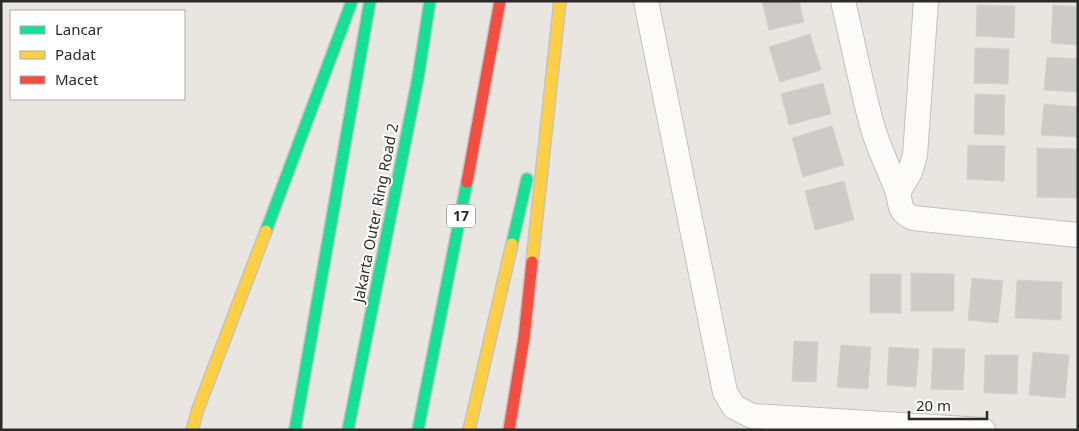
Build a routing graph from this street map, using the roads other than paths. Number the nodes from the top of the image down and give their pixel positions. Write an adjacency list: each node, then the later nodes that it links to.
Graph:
1 (352, 1): 12 (highway)
2 (370, 1): 13 (highway)
3 (430, 1): 14 (highway, Jakarta Outer Ring Road 2)
4 (500, 1): 15 (highway, 17)
5 (560, 1): 9 (highway)
6 (646, 1): 18 (street)
7 (843, 1): 10 (street)
8 (926, 1): 10 (street)
9 (555, 59): 16 (highway); 17 (highway)
10 (898, 192): 11 (street)
11 (1078, 235)
12 (192, 430)
13 (295, 430)
14 (348, 430)
15 (418, 430)
16 (469, 430)
17 (509, 430)
18 (983, 430)

